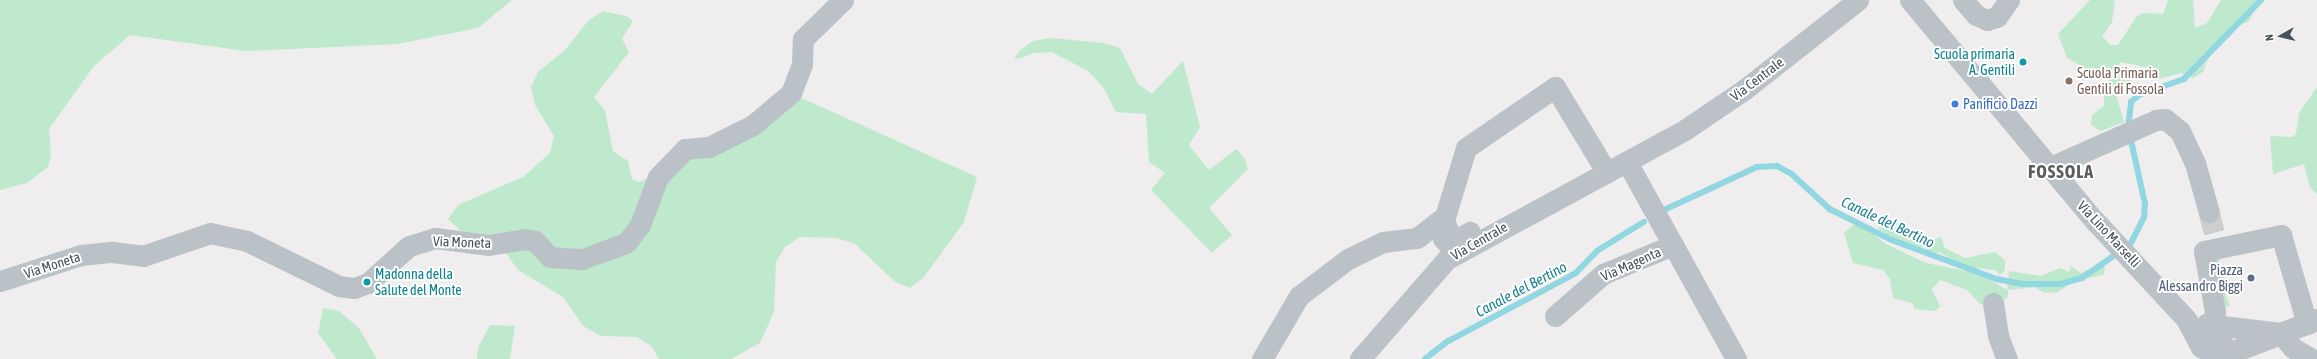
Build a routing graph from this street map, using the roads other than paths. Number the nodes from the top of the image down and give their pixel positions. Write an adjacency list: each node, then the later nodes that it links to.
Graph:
1 (843, 0): 13 (street, Via Moneta)
2 (1858, 0): 6 (street, Via Centrale)
3 (1963, 0): 4 (street)
4 (2009, 0)
5 (1919, 4): 7 (street, Via Lino Marselli)
6 (1628, 162): 8 (street, Via Centrale); 12 (street, Via Magenta)
7 (2050, 167): 10 (street); 16 (street, Via Lino Marselli)
8 (1607, 173): 9 (street, Via Centrale); 11 (street)
9 (1530, 212): 11 (street); 22 (street, Via Centrale)
10 (2209, 212)
11 (1444, 220): 21 (street)
12 (1670, 240): 15 (street, Via Magenta); 23 (street, Via Magenta)
13 (0, 281)
14 (1993, 303): 24 (street)
15 (1555, 316)
16 (2186, 318): 18 (street); 20 (street, Via Lino Marselli)
17 (2312, 322): 18 (street); 19 (street)
18 (2212, 326): 19 (street); 20 (street)
19 (2280, 333): 20 (street); 25 (street)
20 (2218, 358)
21 (1262, 359)
22 (1360, 359)
23 (1736, 359)
24 (2007, 359)
25 (2312, 359)

